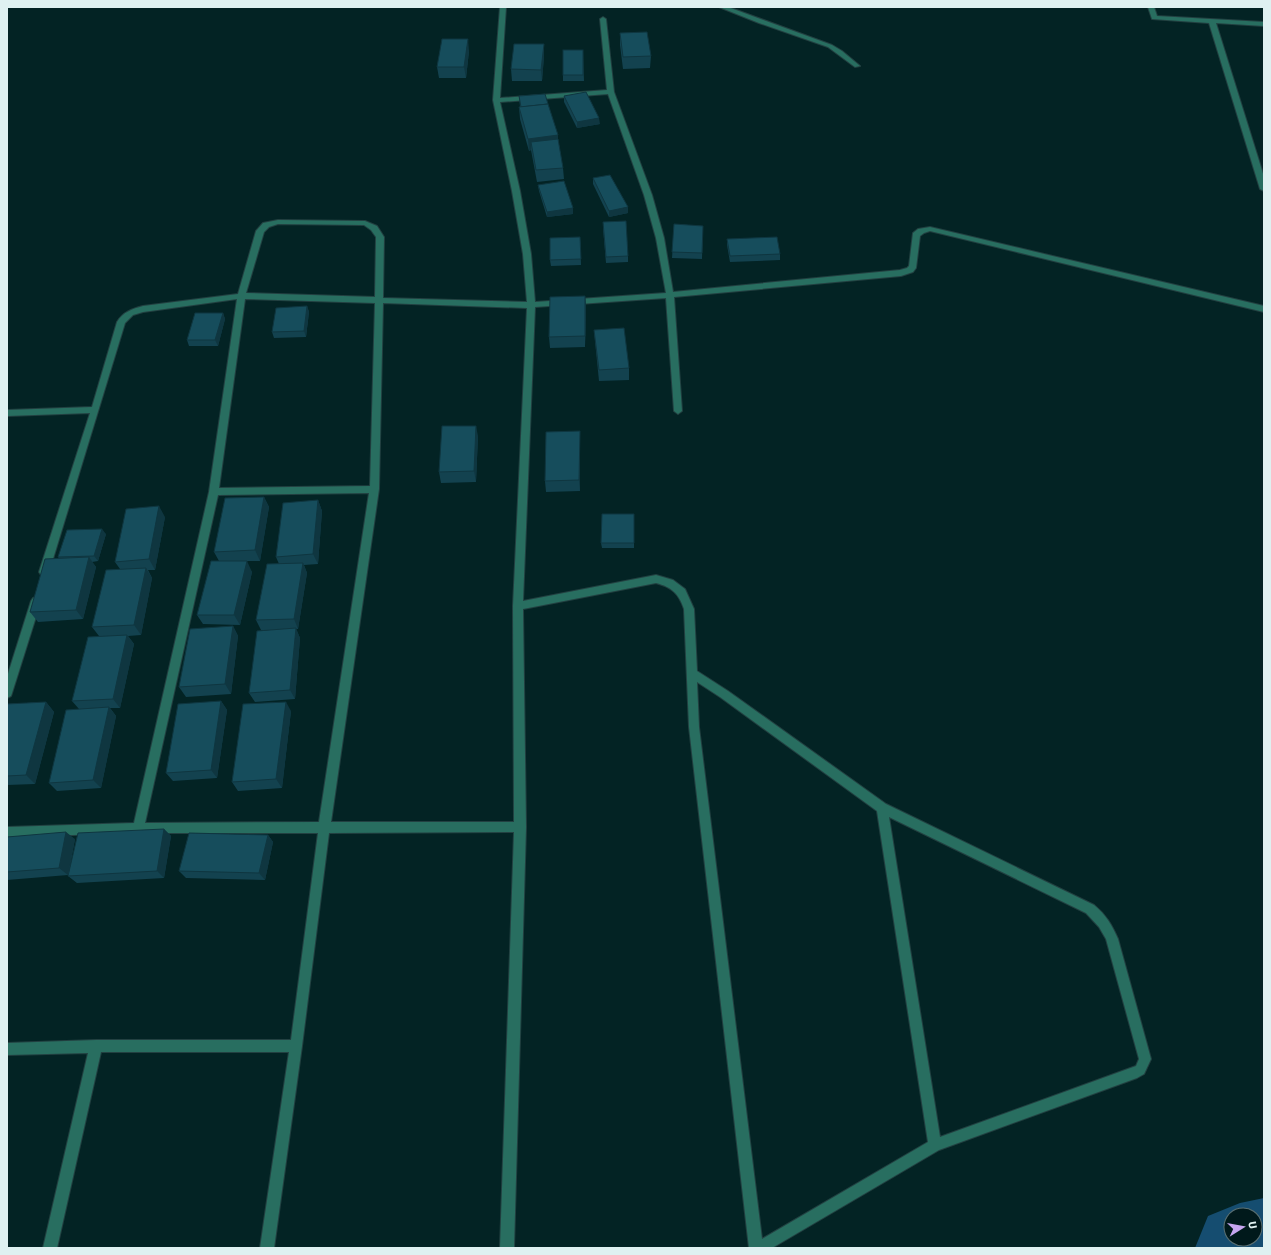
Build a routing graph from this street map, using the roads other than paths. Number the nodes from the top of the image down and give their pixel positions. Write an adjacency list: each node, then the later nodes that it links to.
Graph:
1 (503, 7): 9 (street)
2 (722, 7): 7 (street)
3 (1151, 7): 5 (street)
4 (603, 19): 8 (street)
5 (1212, 21): 6 (street); 10 (street)
6 (1264, 24)
7 (857, 66)
8 (610, 92): 9 (street); 11 (street)
9 (496, 100): 14 (street)
10 (1264, 189)
11 (670, 295): 14 (street); 15 (street); 17 (street)
12 (241, 296): 13 (street); 13 (street); 16 (street); 20 (street)
13 (379, 302): 14 (street); 19 (street)
14 (531, 305): 21 (street)
15 (1264, 309)
16 (95, 410): 18 (street); 23 (street)
17 (678, 411)
18 (7, 412)
19 (374, 489): 20 (street); 27 (street)
20 (214, 492): 25 (street)
21 (518, 606): 22 (street); 26 (street)
22 (691, 673): 24 (street); 36 (street)
23 (7, 693)
24 (882, 808): 32 (street); 32 (street)
25 (138, 828): 27 (street); 28 (street)
26 (520, 828): 27 (street); 35 (street)
27 (324, 829): 30 (street)
28 (7, 832)
29 (96, 1046): 30 (street); 31 (street); 33 (street)
30 (296, 1046): 34 (street)
31 (7, 1049)
32 (935, 1145): 37 (street)
33 (50, 1248)
34 (267, 1248)
35 (507, 1248)
36 (756, 1248)
37 (759, 1248)

